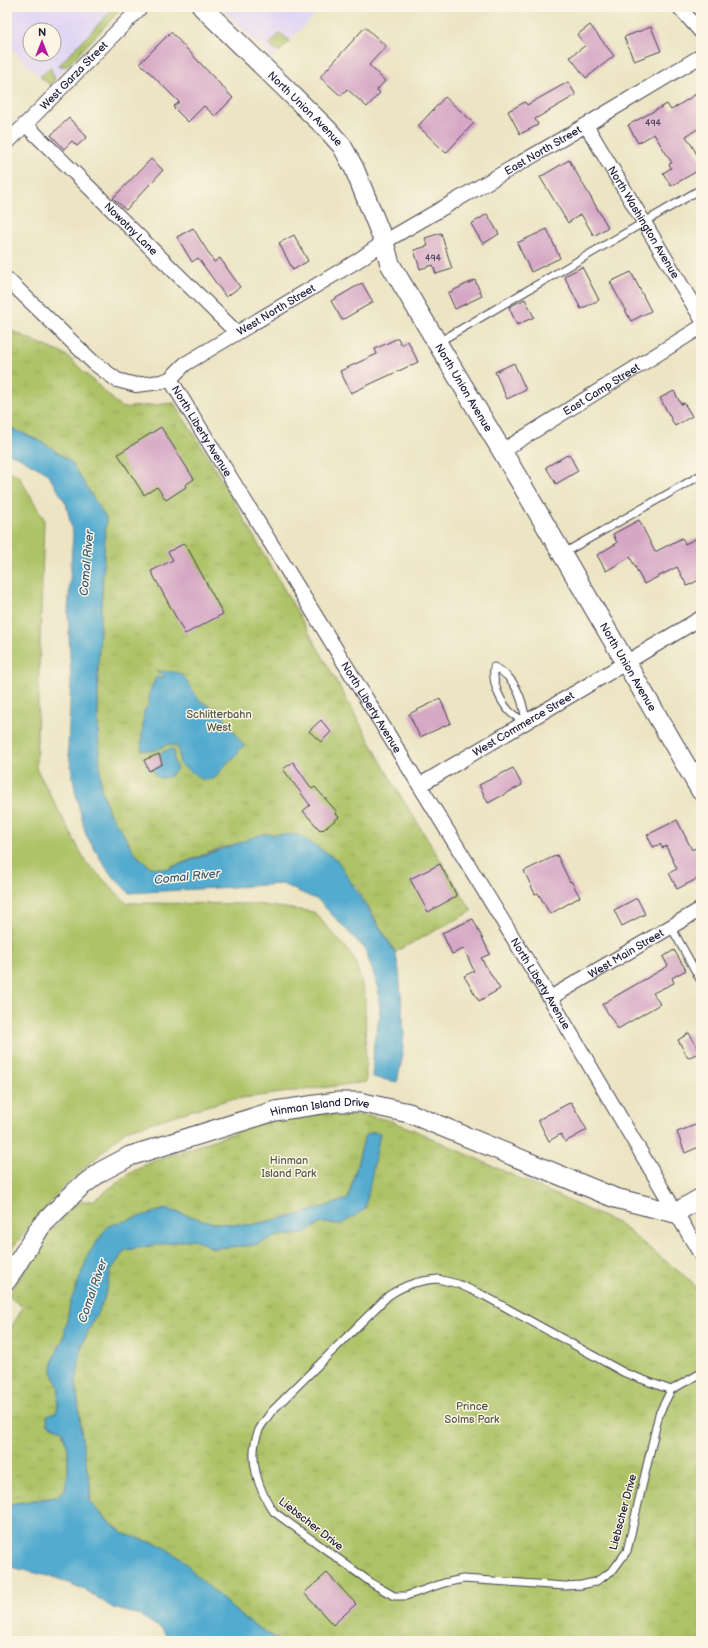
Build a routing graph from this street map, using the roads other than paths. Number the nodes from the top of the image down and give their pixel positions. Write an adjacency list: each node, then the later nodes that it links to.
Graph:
1 (141, 7): 6 (street, West Garza Street)
2 (202, 7): 11 (street, North Union Avenue)
3 (679, 7): 4 (street)
4 (701, 32)
5 (701, 56): 7 (street, East North Street)
6 (25, 124): 8 (street, West Garza Street); 15 (street, Nowotny Lane)
7 (586, 126): 10 (street, North Washington Avenue); 11 (street, East North Street)
8 (7, 143)
9 (701, 188): 10 (lane)
10 (644, 222): 13 (street, North Washington Avenue); 16 (lane)
11 (384, 242): 15 (street, West North Street); 16 (street, North Union Avenue)
12 (7, 279): 17 (street, North Liberty Avenue)
13 (701, 318)
14 (701, 327): 18 (street, East Camp Street)
15 (237, 333): 17 (street, West North Street)
16 (437, 343): 18 (street, North Union Avenue)
17 (170, 378): 25 (street, North Liberty Avenue)
18 (502, 451): 20 (street, North Union Avenue)
19 (701, 475): 20 (lane)
20 (562, 554): 22 (street, North Union Avenue)
21 (701, 618): 22 (street, West Commerce Street)
22 (626, 663): 23 (street, West Commerce Street); 24 (street, North Union Avenue)
23 (526, 722): 23 (lane); 25 (street, West Commerce Street)
24 (695, 767): 26 (street, North Union Avenue)
25 (420, 785): 30 (street, North Liberty Avenue)
26 (701, 791)
27 (701, 909): 28 (street, West Main Street)
28 (670, 927): 29 (lane); 30 (street, West Main Street)
29 (701, 981)
30 (550, 998): 32 (street, North Liberty Avenue)
31 (701, 1198): 32 (street)
32 (676, 1213): 33 (street, North Liberty Avenue); 34 (street, Hinman Island Drive)
33 (701, 1255)
34 (7, 1280)
35 (701, 1374): 36 (lane)
36 (671, 1390): 36 (lane, Liebscher Drive)

